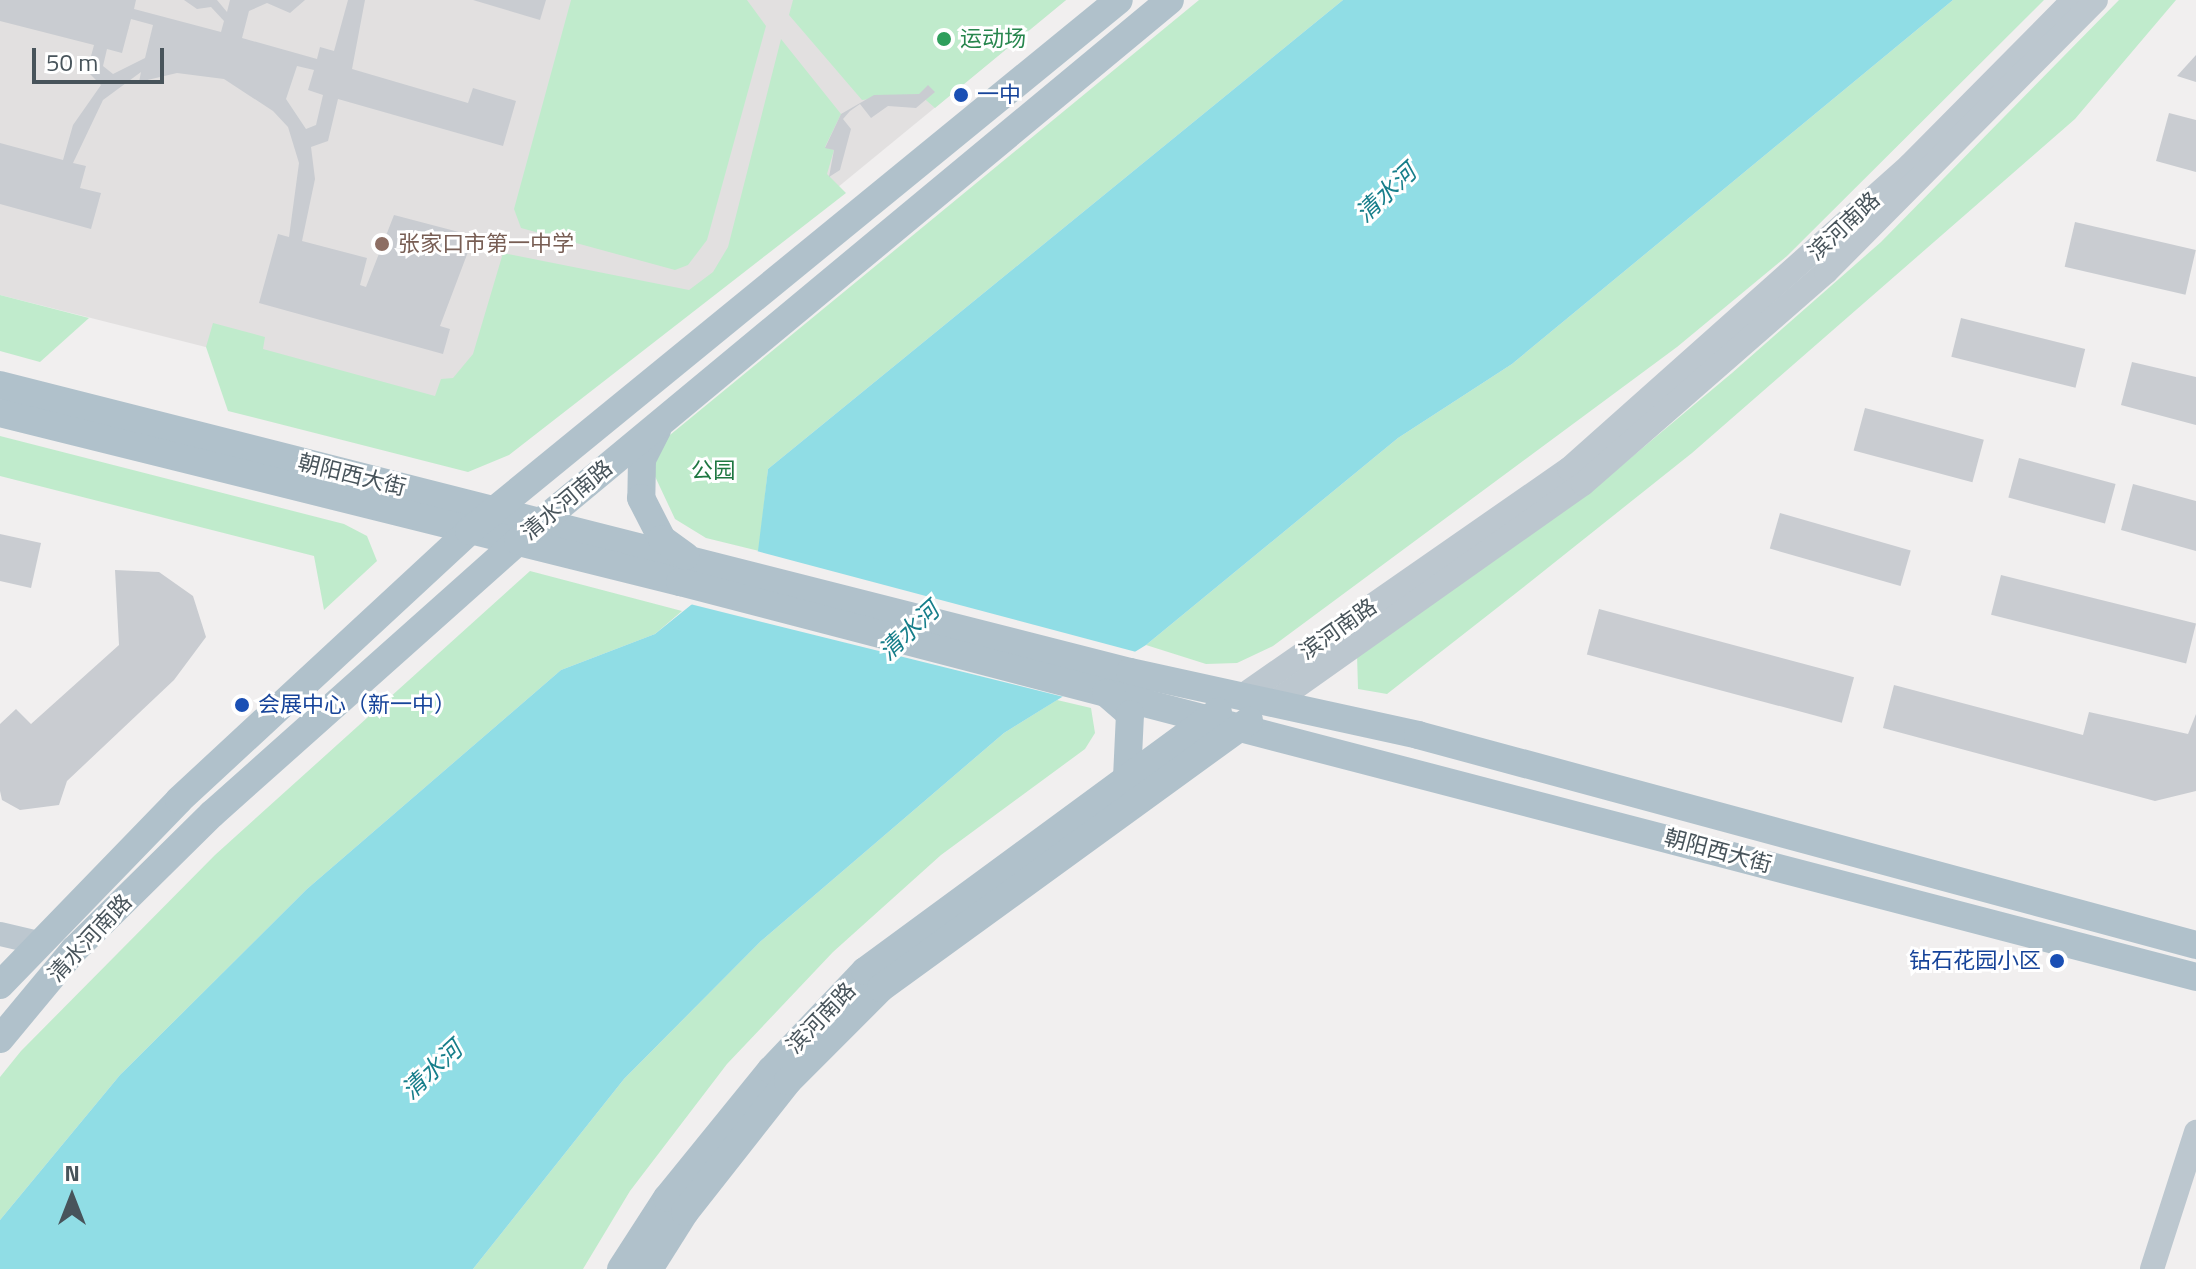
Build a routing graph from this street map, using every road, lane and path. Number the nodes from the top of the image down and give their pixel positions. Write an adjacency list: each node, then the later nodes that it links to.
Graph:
1 (1119, 0): 8 (main road, 清水河南路)
2 (1170, 0): 7 (main road, 清水河南路)
3 (2073, 0): 14 (main road, 滨河南路)
4 (2096, 0): 15 (main road, 滨河南路)
5 (0, 385): 8 (main road, 朝阳西大街)
6 (0, 413): 10 (main road, 朝阳西大街)
7 (662, 422): 9 (main road, 清水河南路); 12 (main road)
8 (493, 511): 9 (main road, 朝阳西大街); 10 (main road, 清水河南路)
9 (541, 522): 11 (main road, 清水河南路); 12 (main road, 朝阳西大街)
10 (469, 531): 11 (main road, 朝阳西大街); 20 (main road, 清水河南路)
11 (518, 541): 12 (main road, 朝阳西大街); 24 (main road, 清水河南路)
12 (691, 568): 13 (main road, 朝阳西大街); 14 (main road, 朝阳西大街)
13 (1105, 693): 16 (main road, 朝阳西大街); 18 (main road)
14 (1242, 696): 15 (main road, 朝阳西大街); 16 (main road, 滨河南路)
15 (1272, 704): 17 (main road, 滨河南路); 21 (main road, 朝阳西大街)
16 (1207, 720): 17 (main road, 朝阳西大街); 18 (main road, 滨河南路)
17 (1239, 728): 22 (main road, 朝阳西大街); 27 (main road, 滨河南路)
18 (1127, 778): 26 (main road, 滨河南路)
19 (0, 934): 20 (main road)
20 (35, 942): 23 (main road, 清水河南路)
21 (2196, 945)
22 (2196, 977)
23 (0, 985)
24 (0, 1039)
25 (2196, 1132): 28 (main road)
26 (621, 1269)
27 (649, 1269)
28 (2152, 1269)

